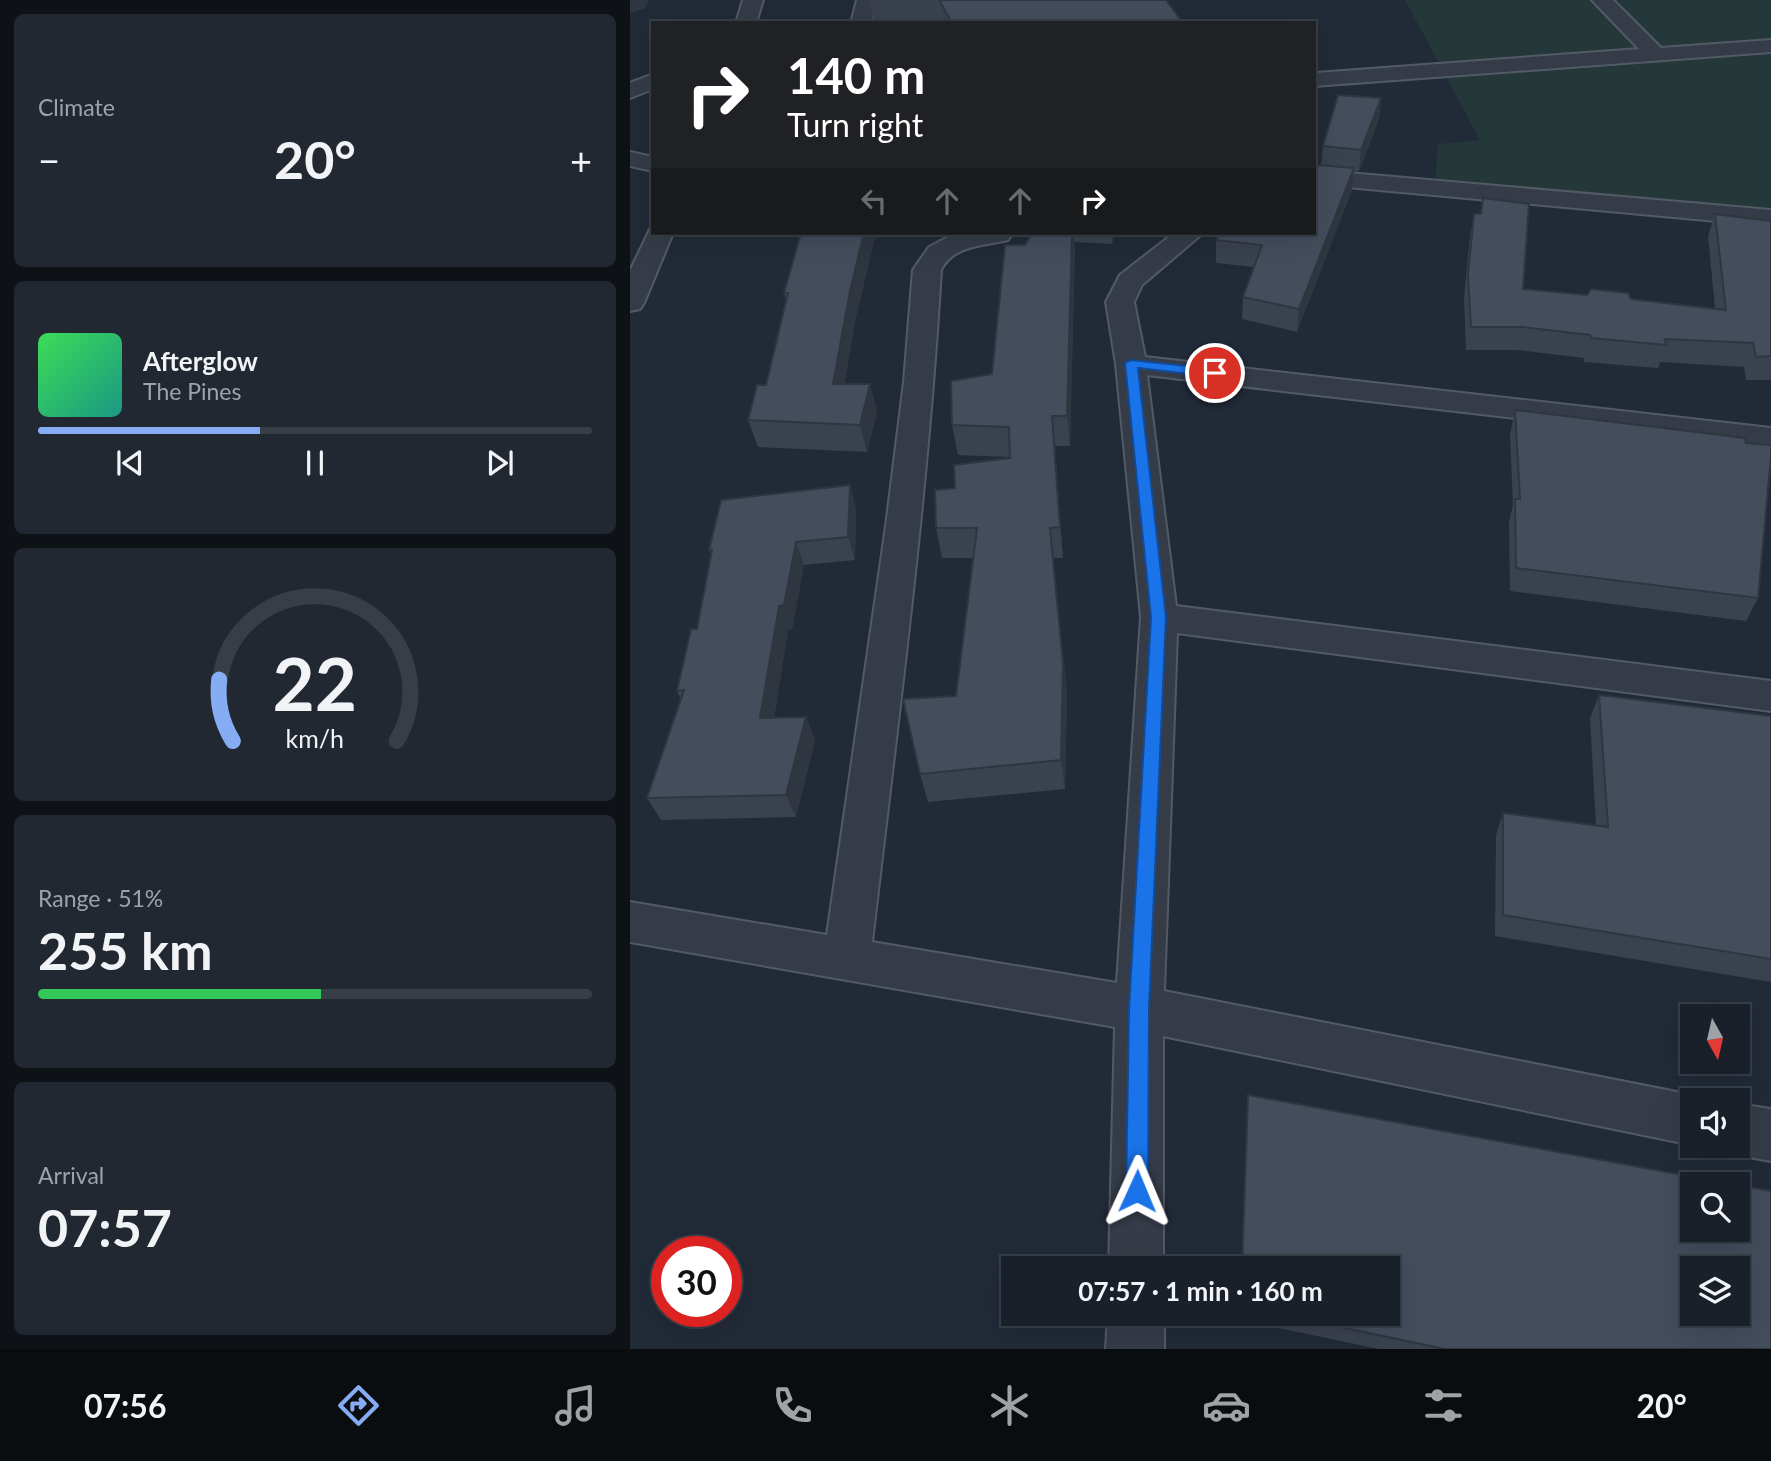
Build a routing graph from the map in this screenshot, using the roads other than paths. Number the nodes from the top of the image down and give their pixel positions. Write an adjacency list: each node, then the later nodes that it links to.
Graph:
1 (753, 0): 4 (street)
2 (867, 0): 5 (street)
3 (1602, 0): 7 (street)
4 (747, 21)
5 (862, 21)
6 (1771, 46): 7 (street)
7 (1656, 55): 8 (street)
8 (1316, 80)
9 (651, 83): 10 (street)
10 (630, 91)
11 (630, 159): 12 (street)
12 (651, 164)
13 (1316, 177): 14 (street)
14 (1771, 218)
15 (659, 235): 18 (street)
16 (994, 235): 24 (street)
17 (1188, 235): 19 (street)
18 (630, 303)
19 (1131, 363): 20 (street); 21 (street)
20 (1771, 438)
21 (1158, 617): 22 (street); 25 (street)
22 (1771, 695)
23 (630, 922): 24 (street)
24 (847, 960): 25 (street)
25 (1139, 1009): 26 (street); 29 (street)
26 (1680, 1118)
27 (1750, 1131): 28 (street)
28 (1771, 1135)
29 (1136, 1256)
30 (1136, 1326): 31 (street)
31 (1135, 1349)

